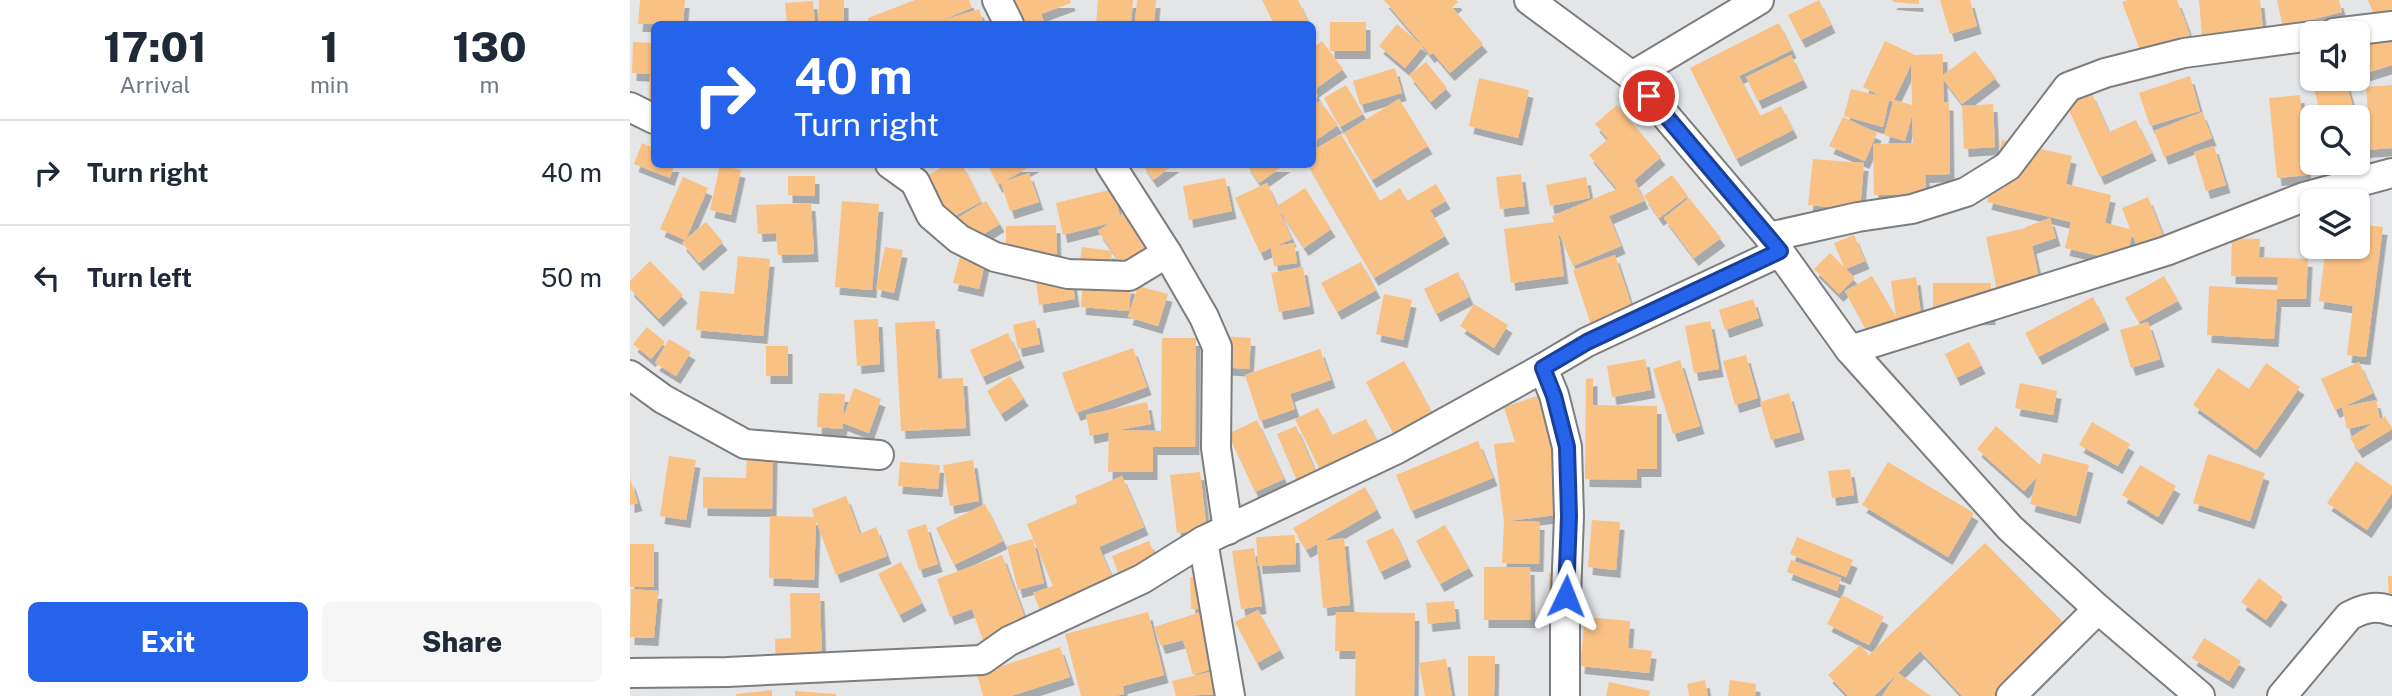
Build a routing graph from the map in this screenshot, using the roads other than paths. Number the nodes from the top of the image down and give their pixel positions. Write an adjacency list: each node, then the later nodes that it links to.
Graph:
1 (997, 0): 4 (street)
2 (1529, 0): 8 (street)
3 (1759, 0): 8 (street)
4 (1008, 21)
5 (2392, 26): 6 (street)
6 (2370, 29)
7 (2300, 38): 14 (street)
8 (1632, 76): 14 (street)
9 (630, 107): 10 (street)
10 (651, 118)
11 (896, 168): 15 (street)
12 (1113, 168): 15 (street)
13 (2392, 173): 16 (street)
14 (1774, 244): 16 (street); 17 (street)
15 (1167, 253): 20 (street)
16 (1850, 351): 21 (street)
17 (1543, 368): 20 (street); 25 (street)
18 (630, 375): 19 (street)
19 (879, 455)
20 (1215, 535): 23 (street); 24 (street)
21 (2098, 609): 26 (street); 27 (street)
22 (2392, 611): 28 (street)
23 (630, 673)
24 (1230, 696)
25 (1565, 696)
26 (2011, 696)
27 (2200, 696)
28 (2282, 696)

